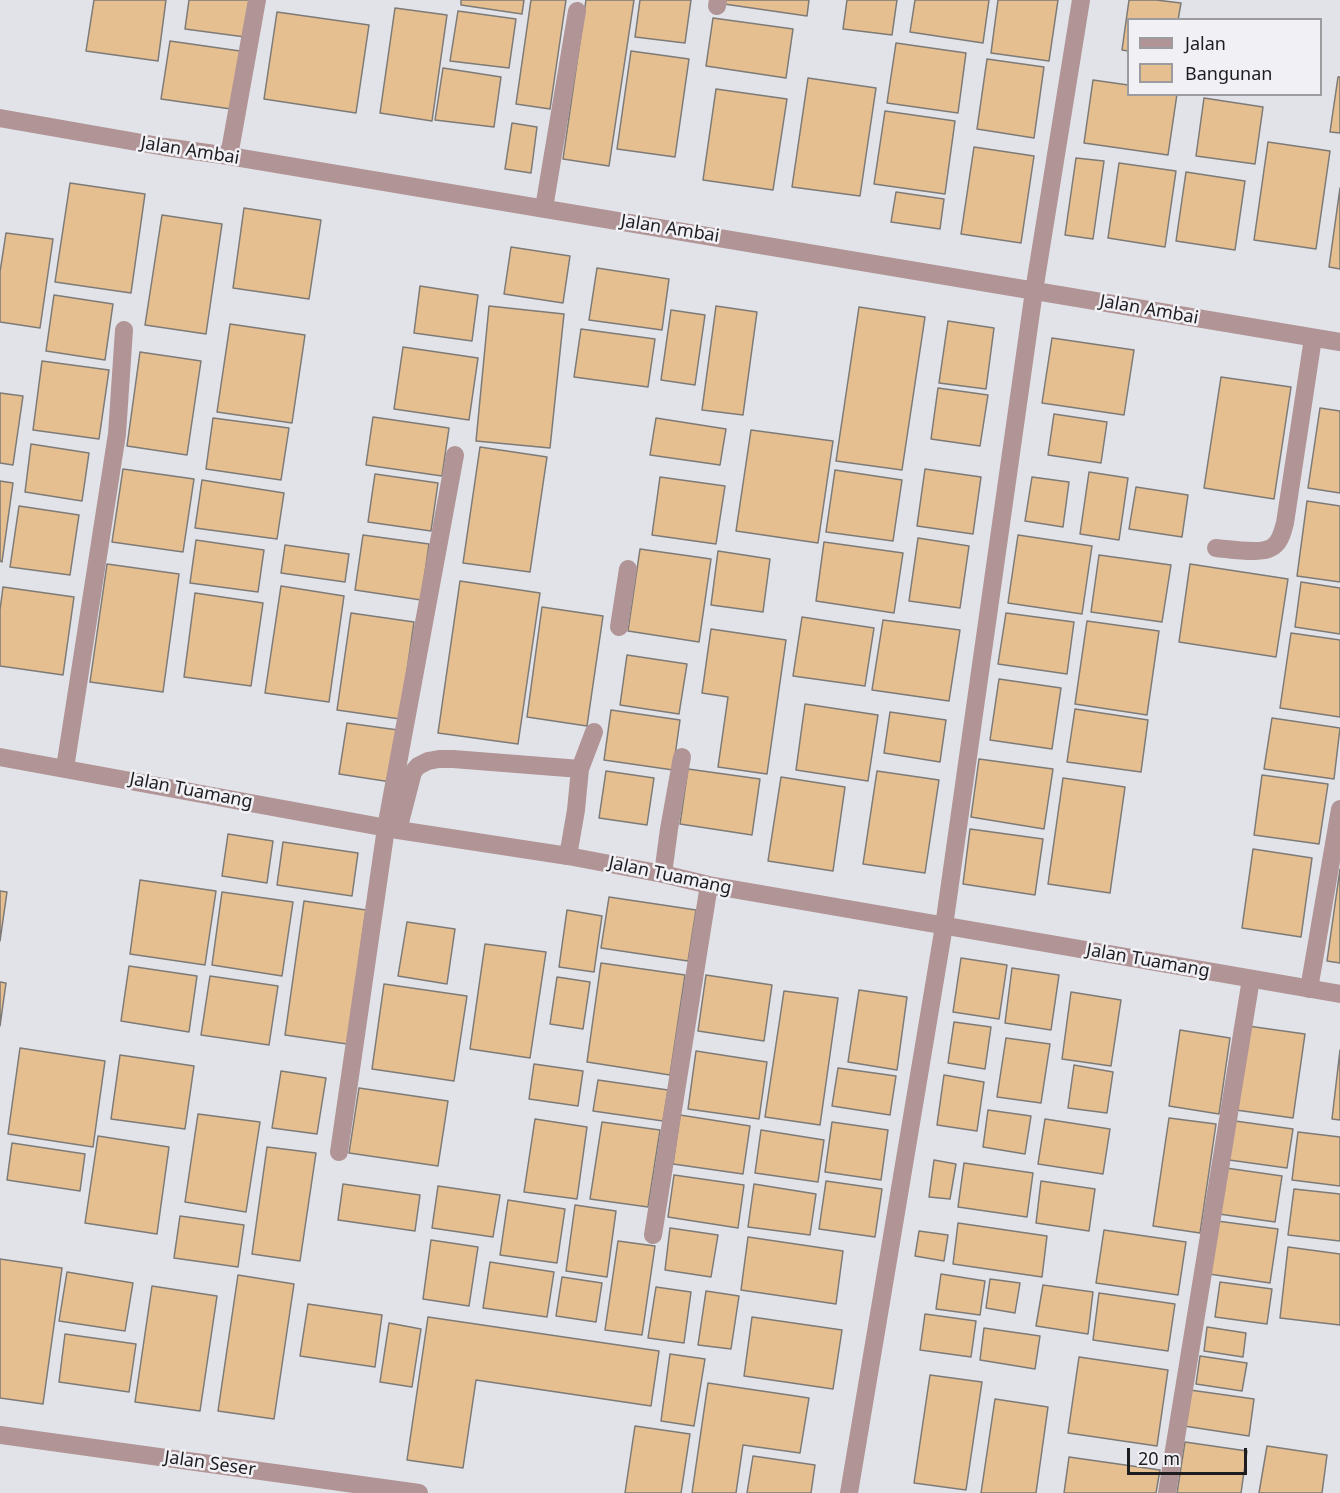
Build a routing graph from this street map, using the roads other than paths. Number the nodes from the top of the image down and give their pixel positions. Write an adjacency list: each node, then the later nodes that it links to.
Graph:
1 (258, 0): 5 (street)
2 (1081, 0): 7 (street)
3 (577, 11): 6 (street)
4 (0, 118): 5 (street, Jalan Ambai)
5 (229, 156): 6 (street, Jalan Ambai)
6 (544, 208): 7 (street, Jalan Ambai)
7 (1034, 291): 9 (street, Jalan Ambai); 25 (street)
8 (124, 330): 18 (street)
9 (1313, 338): 10 (street, Jalan Ambai); 12 (street)
10 (1340, 342)
11 (455, 455): 21 (street)
12 (1216, 548)
13 (628, 569): 14 (street)
14 (619, 627)
15 (594, 732): 19 (street)
16 (0, 757): 18 (street, Jalan Tuamang)
17 (682, 757): 23 (street)
18 (65, 768): 21 (street, Jalan Tuamang)
19 (580, 769): 21 (street); 22 (street)
20 (1340, 809): 27 (street)
21 (392, 829): 22 (street, Jalan Tuamang); 29 (street)
22 (568, 856): 23 (street, Jalan Tuamang)
23 (663, 874): 24 (street, Jalan Tuamang)
24 (709, 885): 25 (street, Jalan Tuamang); 30 (street)
25 (944, 926): 26 (street, Jalan Tuamang); 33 (street)
26 (1251, 979): 27 (street, Jalan Tuamang); 34 (street)
27 (1309, 989): 28 (street, Jalan Tuamang)
28 (1340, 994)
29 (339, 1152)
30 (653, 1235)
31 (0, 1436): 32 (street, Jalan Seser)
32 (419, 1493)
33 (849, 1493)
34 (1167, 1493)

